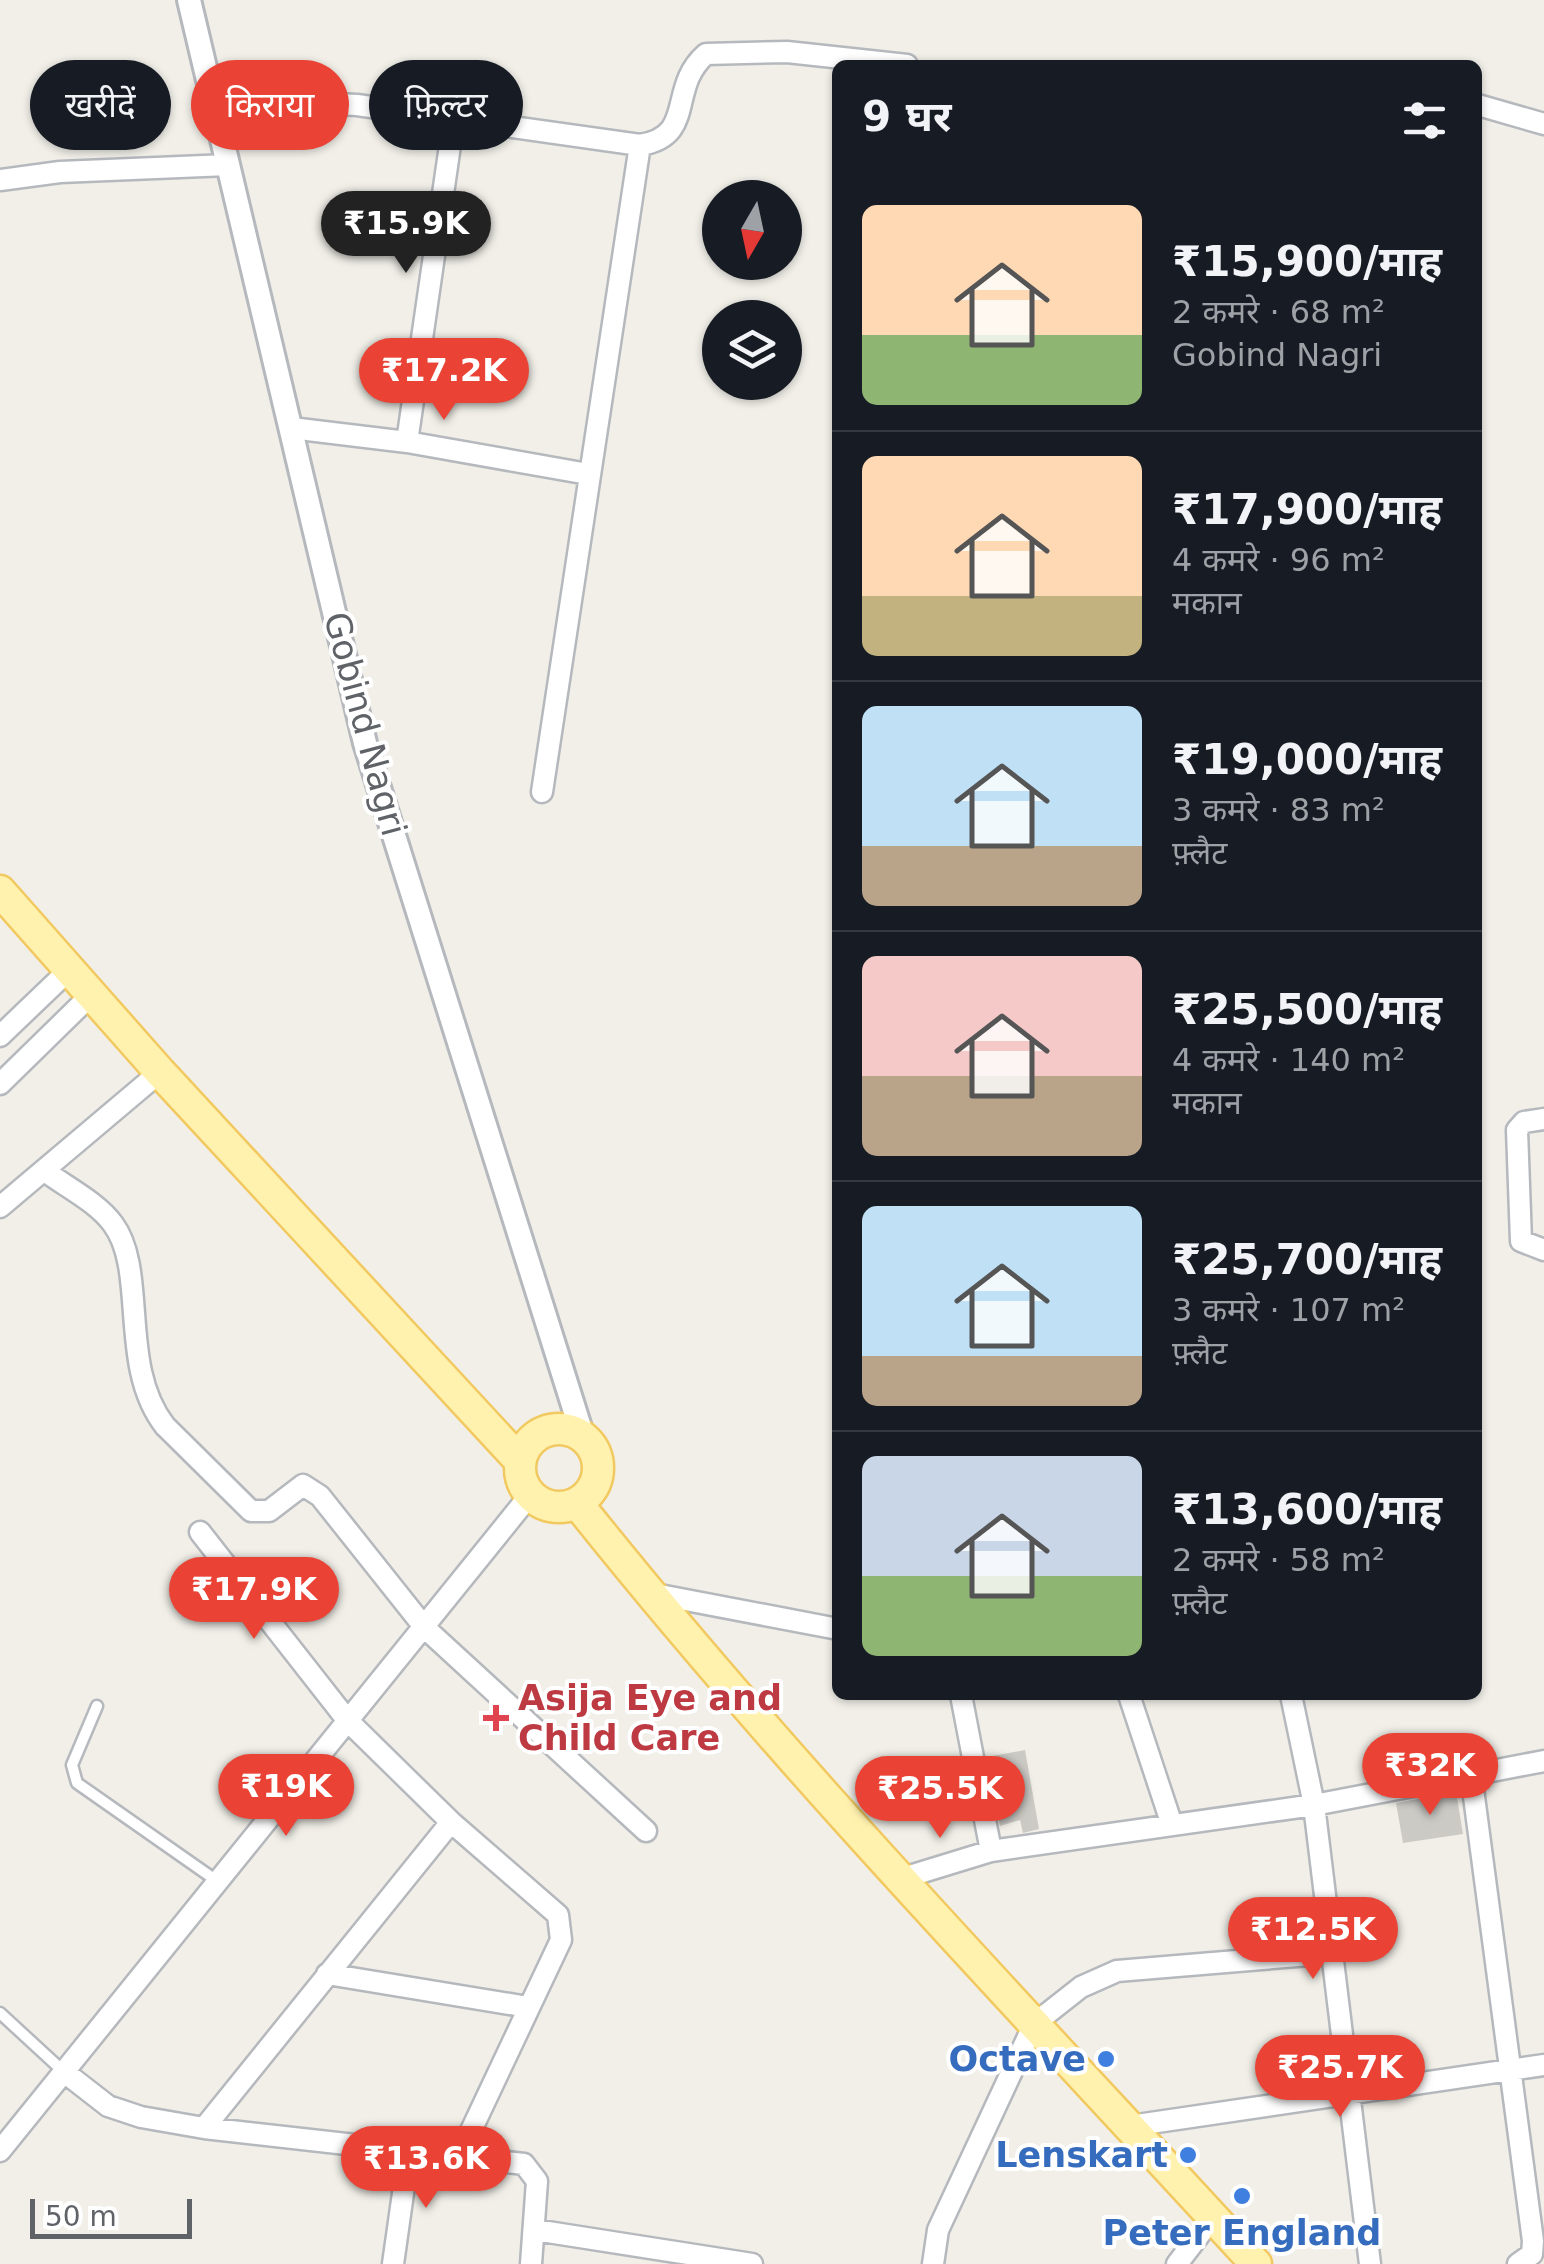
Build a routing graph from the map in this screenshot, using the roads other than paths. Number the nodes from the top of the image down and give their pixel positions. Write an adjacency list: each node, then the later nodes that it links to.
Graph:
1 (189, 0): 2 (street, Gobind Nagri)
2 (203, 60)
3 (861, 60): 7 (street)
4 (1482, 106): 5 (street)
5 (1544, 124)
6 (523, 128): 7 (street)
7 (640, 146): 14 (street)
8 (224, 150): 10 (street, Gobind Nagri)
9 (449, 150): 13 (street)
10 (228, 165): 11 (street); 12 (street, Gobind Nagri)
11 (0, 180)
12 (291, 428): 13 (street); 26 (street, Gobind Nagri)
13 (408, 442): 14 (street)
14 (588, 474): 15 (street)
15 (542, 792)
16 (0, 891): 17 (main road)
17 (70, 969): 18 (main road); 19 (street)
18 (92, 994): 20 (main road); 21 (street)
19 (0, 1036)
20 (160, 1072): 23 (street); 27 (main road)
21 (0, 1084)
22 (1544, 1119): 25 (street)
23 (45, 1171): 24 (street); 32 (street)
24 (0, 1207)
25 (1544, 1250)
26 (583, 1437): 27 (main road); 29 (main road)
27 (520, 1461): 28 (main road)
28 (530, 1495): 29 (main road); 32 (street)
29 (577, 1503): 31 (main road)
30 (200, 1532): 38 (street)
31 (649, 1593): 33 (street); 46 (main road)
32 (425, 1628): 38 (street); 44 (street)
33 (832, 1628)
34 (962, 1700): 45 (street)
35 (1132, 1700): 43 (street)
36 (1292, 1700): 41 (street)
37 (97, 1706): 47 (lane)
38 (348, 1721): 42 (street); 47 (street)
39 (1544, 1761): 40 (street)
40 (1471, 1774): 41 (street); 54 (street)
41 (1314, 1805): 43 (street); 48 (street)
42 (450, 1822): 49 (street); 50 (street)
43 (1172, 1825): 45 (street)
44 (646, 1831)
45 (991, 1851): 46 (street)
46 (903, 1878): 52 (main road)
47 (218, 1882): 55 (street)
48 (1334, 1953): 52 (street); 56 (street)
49 (327, 1974): 50 (street); 58 (street)
50 (528, 2006): 61 (street)
51 (0, 2013): 55 (lane)
52 (1034, 2024): 57 (main road); 67 (street)
53 (1544, 2064): 54 (street)
54 (1509, 2069): 56 (street); 71 (street)
55 (63, 2071): 58 (street); 60 (street)
56 (1350, 2093): 57 (street); 70 (street)
57 (1130, 2126): 62 (main road)
58 (204, 2128): 59 (street)
59 (409, 2150): 61 (street); 65 (street)
60 (0, 2151)
61 (460, 2154): 63 (street)
62 (1213, 2217): 68 (street); 69 (main road)
63 (535, 2230): 64 (street); 66 (street)
64 (738, 2263)
65 (393, 2264)
66 (531, 2264)
67 (933, 2264)
68 (1177, 2264)
69 (1256, 2264)
70 (1370, 2264)
71 (1518, 2264)

